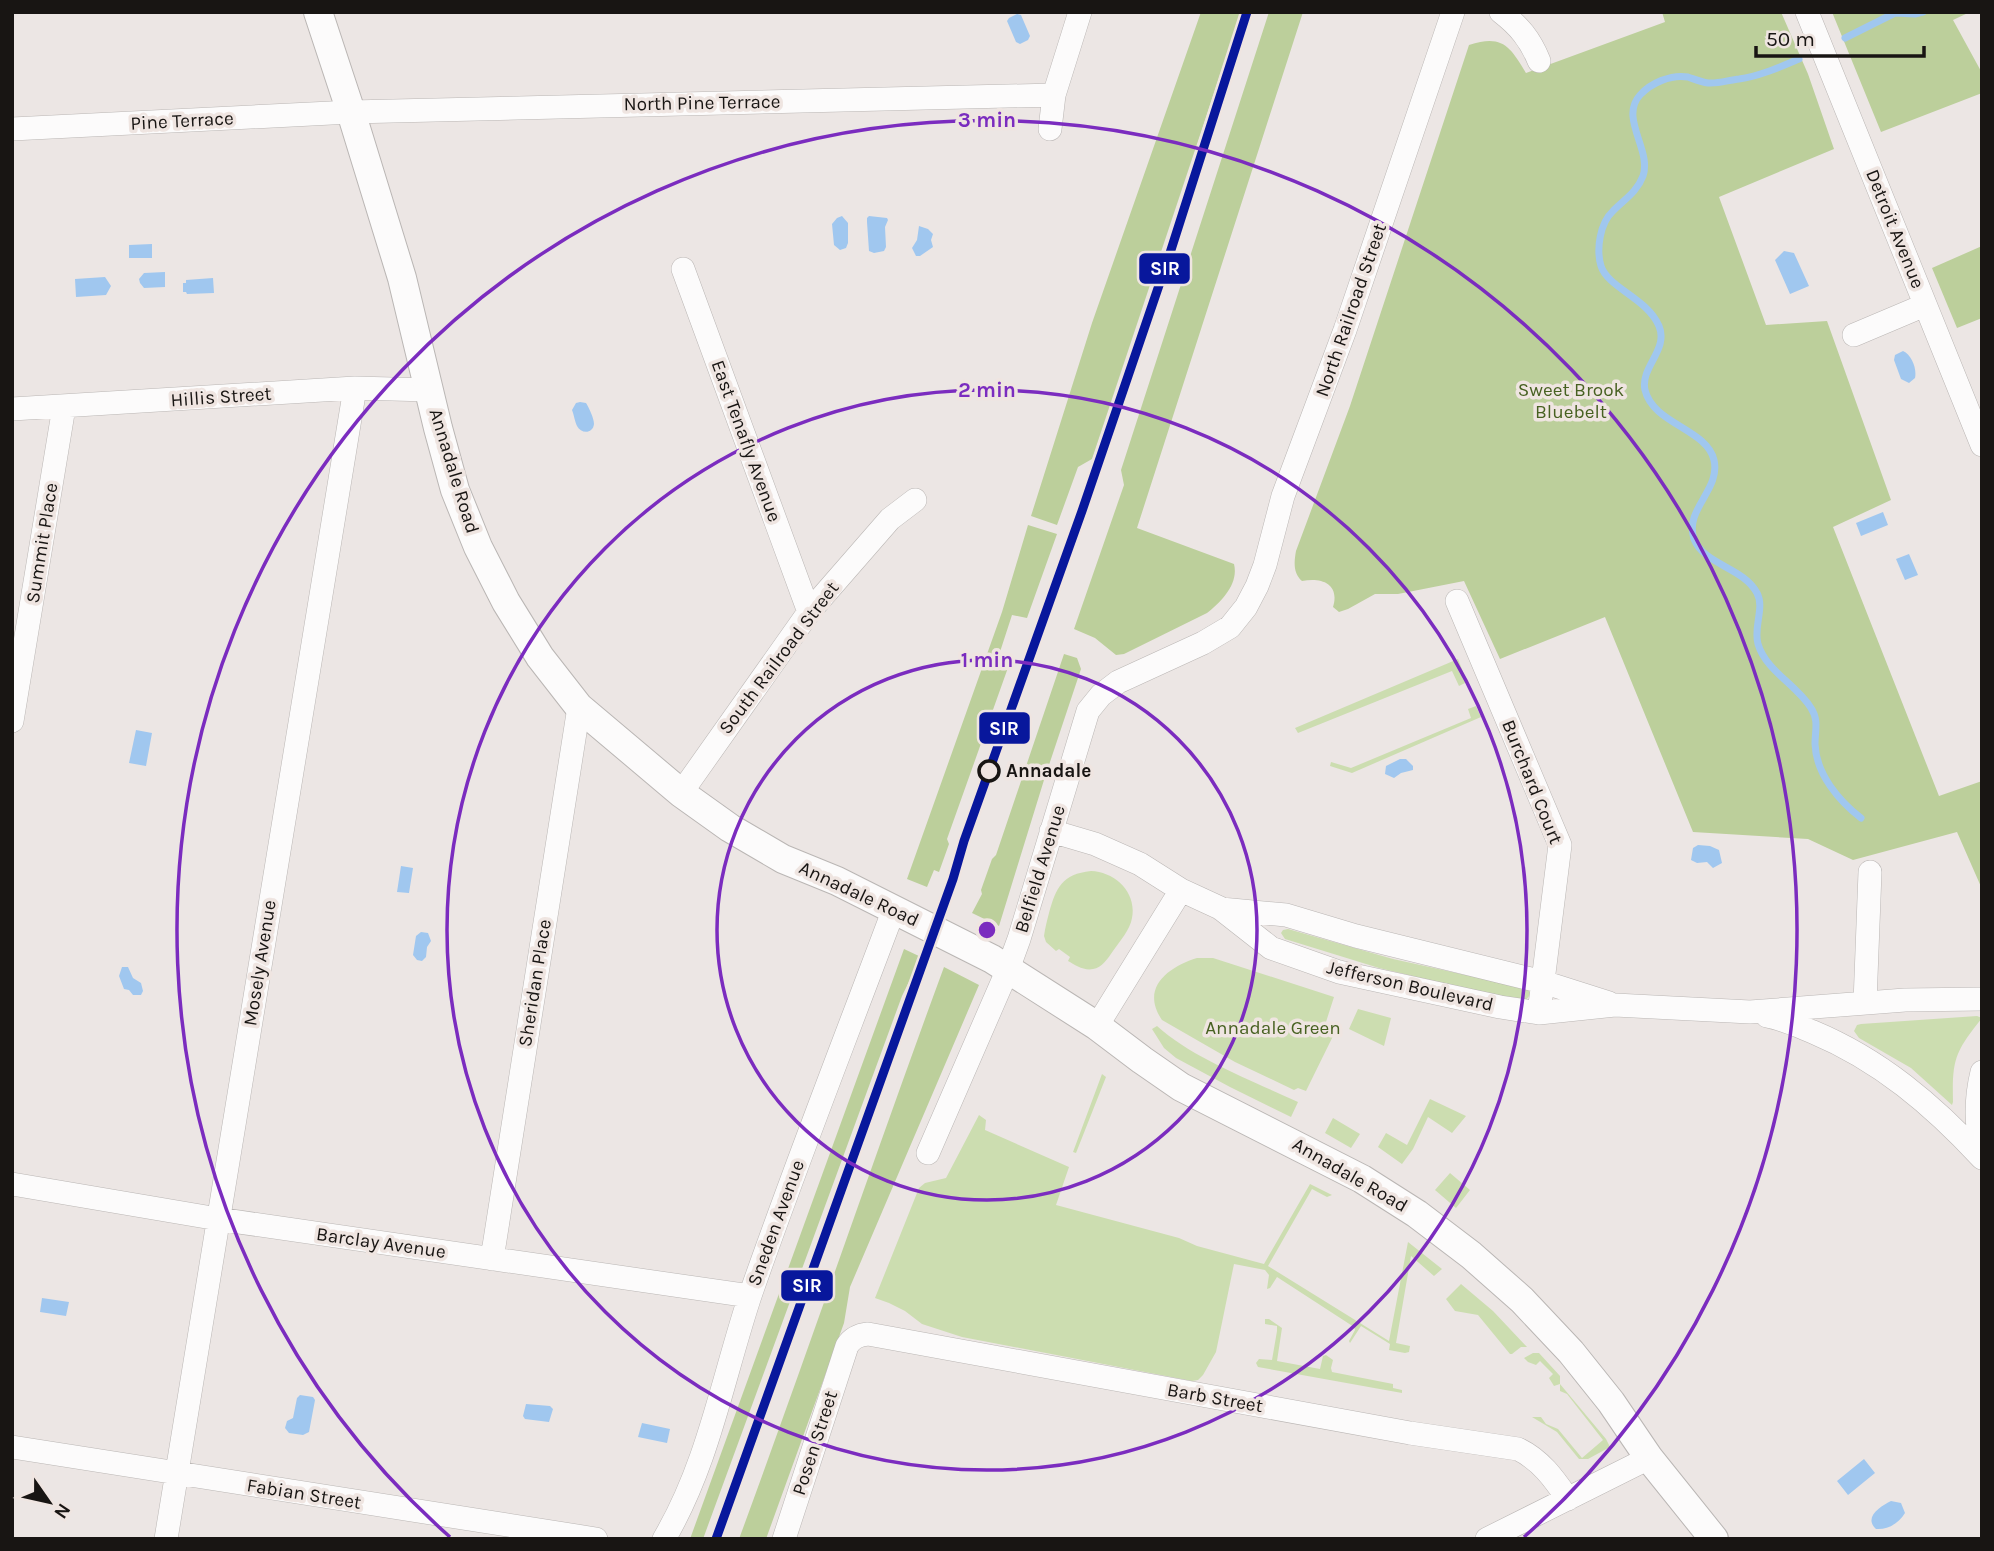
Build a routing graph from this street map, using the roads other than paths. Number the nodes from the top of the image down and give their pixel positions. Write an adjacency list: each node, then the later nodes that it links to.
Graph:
1 (317, 12): 8 (street, Annadale Road)
2 (1080, 12): 7 (street)
3 (1453, 12): 21 (street, North Railroad Street)
4 (1500, 12): 6 (street)
5 (1807, 12): 12 (street, Detroit Avenue)
6 (1539, 61)
7 (1054, 95): 8 (street, North Pine Terrace); 10 (street)
8 (351, 112): 9 (street, Pine Terrace); 15 (street, Annadale Road)
9 (12, 129)
10 (1050, 129)
11 (683, 269): 22 (street, East Tenafly Avenue)
12 (1926, 305): 13 (street); 18 (street, Detroit Avenue)
13 (1854, 335)
14 (355, 388): 15 (street, Hillis Street); 16 (street, Hillis Street); 43 (street, Mosely Avenue)
15 (429, 390): 23 (street, Annadale Road)
16 (64, 407): 17 (street, Hillis Street); 24 (street, Summit Place)
17 (12, 409)
18 (1982, 445)
19 (915, 500): 22 (street, South Railroad Street)
20 (1457, 601): 32 (street, Burchard Court)
21 (1246, 607): 26 (street, Belfield Avenue)
22 (809, 612): 25 (street, South Railroad Street)
23 (579, 707): 25 (street, Annadale Road); 44 (street, Sheridan Place)
24 (12, 721)
25 (681, 793): 30 (street, Annadale Road)
26 (1051, 831): 28 (street, Jefferson Boulevard); 31 (street, Belfield Avenue)
27 (1870, 872): 34 (street)
28 (1181, 890): 29 (street, Jefferson Boulevard); 38 (street)
29 (1220, 908): 32 (street, Jefferson Boulevard); 36 (street, Jefferson Boulevard)
30 (898, 910): 31 (street, Annadale Road); 45 (street, Sneden Avenue)
31 (1000, 964): 38 (street, Annadale Road); 40 (street)
32 (1544, 982): 35 (street, Jefferson Boulevard); 36 (street, Burchard Court)
33 (1982, 999): 34 (street, Jefferson Boulevard)
34 (1865, 1003): 37 (street, Jefferson Boulevard)
35 (1615, 1005): 36 (street, Jefferson Boulevard); 37 (street, Jefferson Boulevard)
36 (1539, 1013)
37 (1750, 1013): 41 (street)
38 (1097, 1026): 48 (street, Annadale Road)
39 (1982, 1072): 41 (street)
40 (928, 1153)
41 (1982, 1156)
42 (12, 1184): 43 (street, Barclay Avenue)
43 (218, 1219): 44 (street, Barclay Avenue); 49 (street, Mosely Avenue)
44 (492, 1259): 45 (street, Barclay Avenue)
45 (750, 1296): 53 (street, Sneden Avenue)
46 (847, 1346): 50 (street, Barb Street); 54 (street, Posen Street)
47 (12, 1447): 49 (street, Fabian Street)
48 (1649, 1458): 50 (street); 56 (street, Annadale Road)
49 (176, 1474): 51 (street, Mosely Avenue); 52 (street, Fabian Street)
50 (1568, 1499): 55 (street)
51 (166, 1539)
52 (596, 1539)
53 (664, 1539)
54 (783, 1539)
55 (1487, 1539)
56 (1714, 1539)

